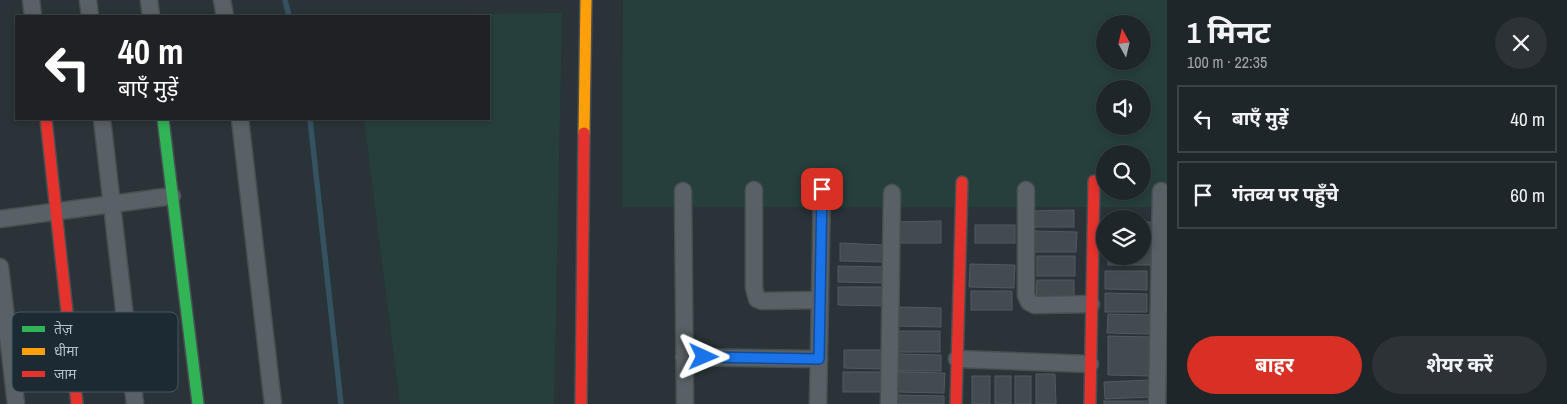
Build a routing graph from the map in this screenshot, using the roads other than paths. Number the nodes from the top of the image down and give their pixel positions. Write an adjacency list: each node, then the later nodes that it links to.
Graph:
1 (31, 0): 6 (street)
2 (88, 0): 7 (street)
3 (149, 0): 8 (street)
4 (222, 0): 9 (street)
5 (586, 0): 38 (street)
6 (33, 15)
7 (90, 15)
8 (151, 15)
9 (224, 15)
10 (46, 120): 24 (street)
11 (102, 120): 23 (street)
12 (163, 120): 22 (street)
13 (240, 120): 37 (street)
14 (1094, 181): 28 (street)
15 (962, 182): 33 (street)
16 (822, 189): 27 (street)
17 (754, 190): 27 (street)
18 (1026, 190): 28 (street)
19 (683, 191): 31 (street)
20 (1161, 191): 44 (street)
21 (892, 193): 41 (street)
22 (172, 196): 23 (street); 36 (street)
23 (112, 204): 24 (street); 30 (street)
24 (56, 212): 25 (street); 29 (street)
25 (0, 218)
26 (0, 267): 35 (street)
27 (820, 300): 32 (street)
28 (1091, 304): 34 (street)
29 (67, 312)
30 (124, 312)
31 (684, 357): 32 (street); 39 (street)
32 (819, 359): 40 (street)
33 (957, 360): 34 (street); 42 (street)
34 (1090, 364): 43 (street)
35 (12, 370)
36 (198, 404)
37 (273, 404)
38 (581, 404)
39 (685, 404)
40 (818, 404)
41 (889, 404)
42 (956, 404)
43 (1090, 404)
44 (1157, 404)

